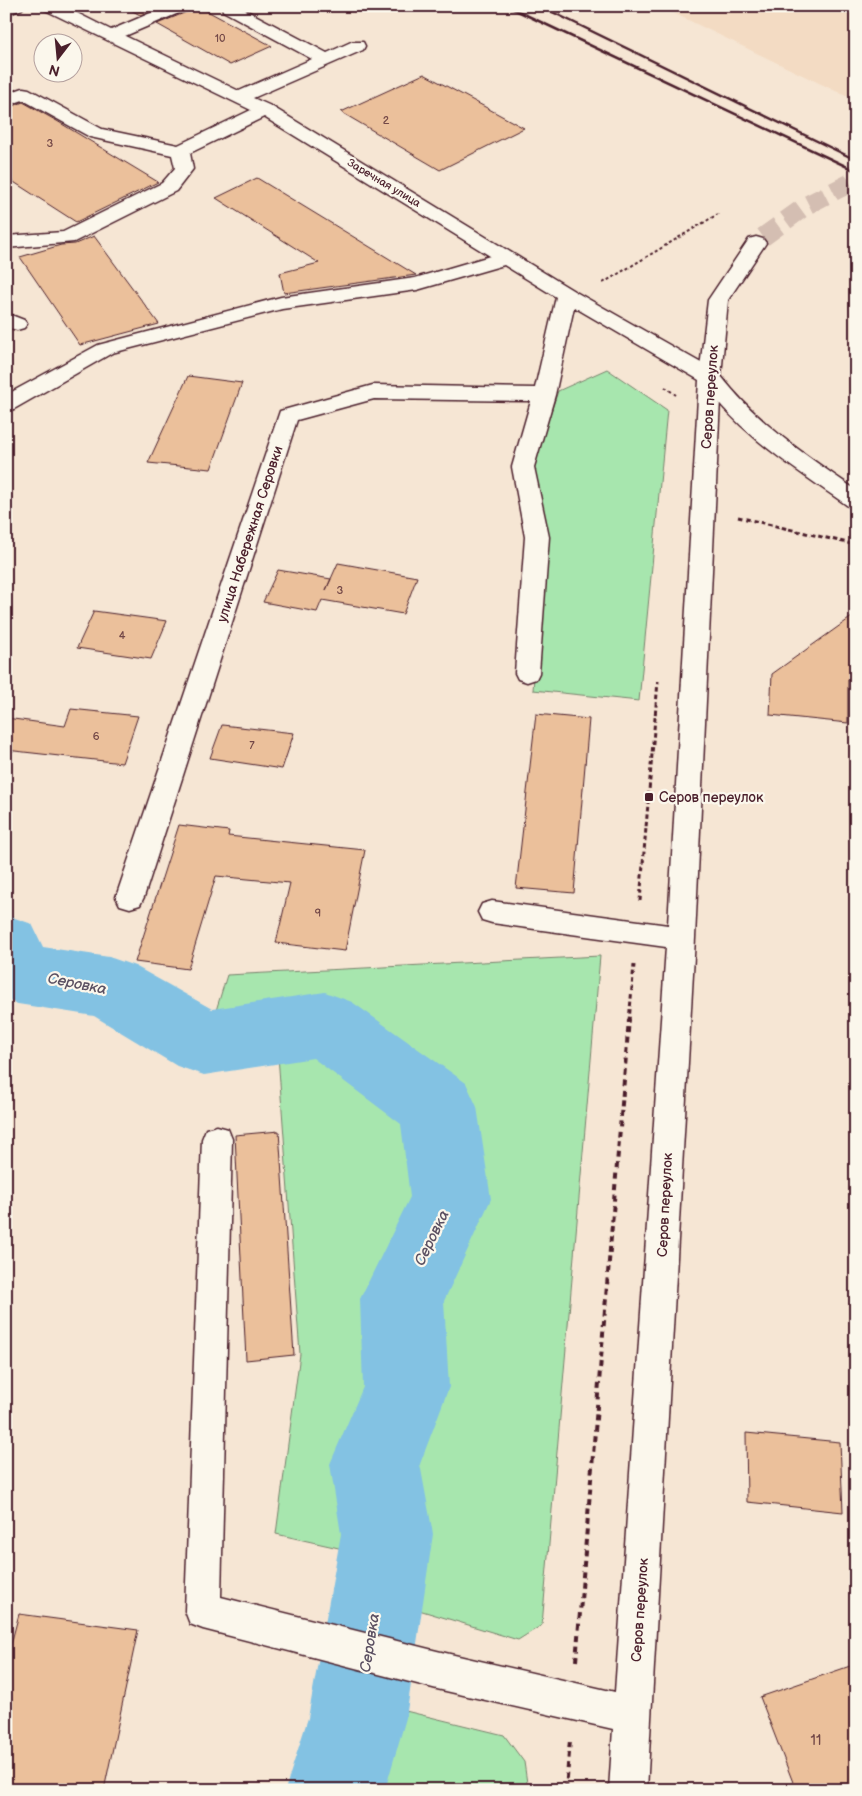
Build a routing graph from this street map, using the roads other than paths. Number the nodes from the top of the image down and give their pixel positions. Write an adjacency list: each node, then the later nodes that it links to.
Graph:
1 (16, 6): 5 (street)
2 (49, 6): 6 (street, Заречная улица)
3 (169, 8): 6 (street)
4 (229, 8): 8 (street)
5 (6, 10)
6 (110, 36): 9 (street, Заречная улица)
7 (357, 46): 8 (street)
8 (325, 59): 9 (street)
9 (238, 98): 11 (street, Заречная улица)
10 (6, 101): 12 (street)
11 (265, 110): 12 (street); 15 (street, Заречная улица)
12 (180, 151): 13 (street)
13 (6, 242)
14 (756, 243): 17 (street, Серов переулок)
15 (506, 258): 16 (street, Заречная улица); 19 (street)
16 (570, 298): 17 (street, Заречная улица); 18 (street)
17 (710, 376): 20 (street); 24 (street, Серов переулок)
18 (544, 395): 21 (street); 22 (street, улица Набережная Серовки)
19 (6, 404)
20 (856, 501)
21 (527, 673)
22 (130, 897)
23 (492, 912): 24 (street)
24 (681, 938): 26 (street, Серов переулок)
25 (217, 1139): 26 (street)
26 (634, 1715): 27 (street, Серов переулок)
27 (628, 1790)

